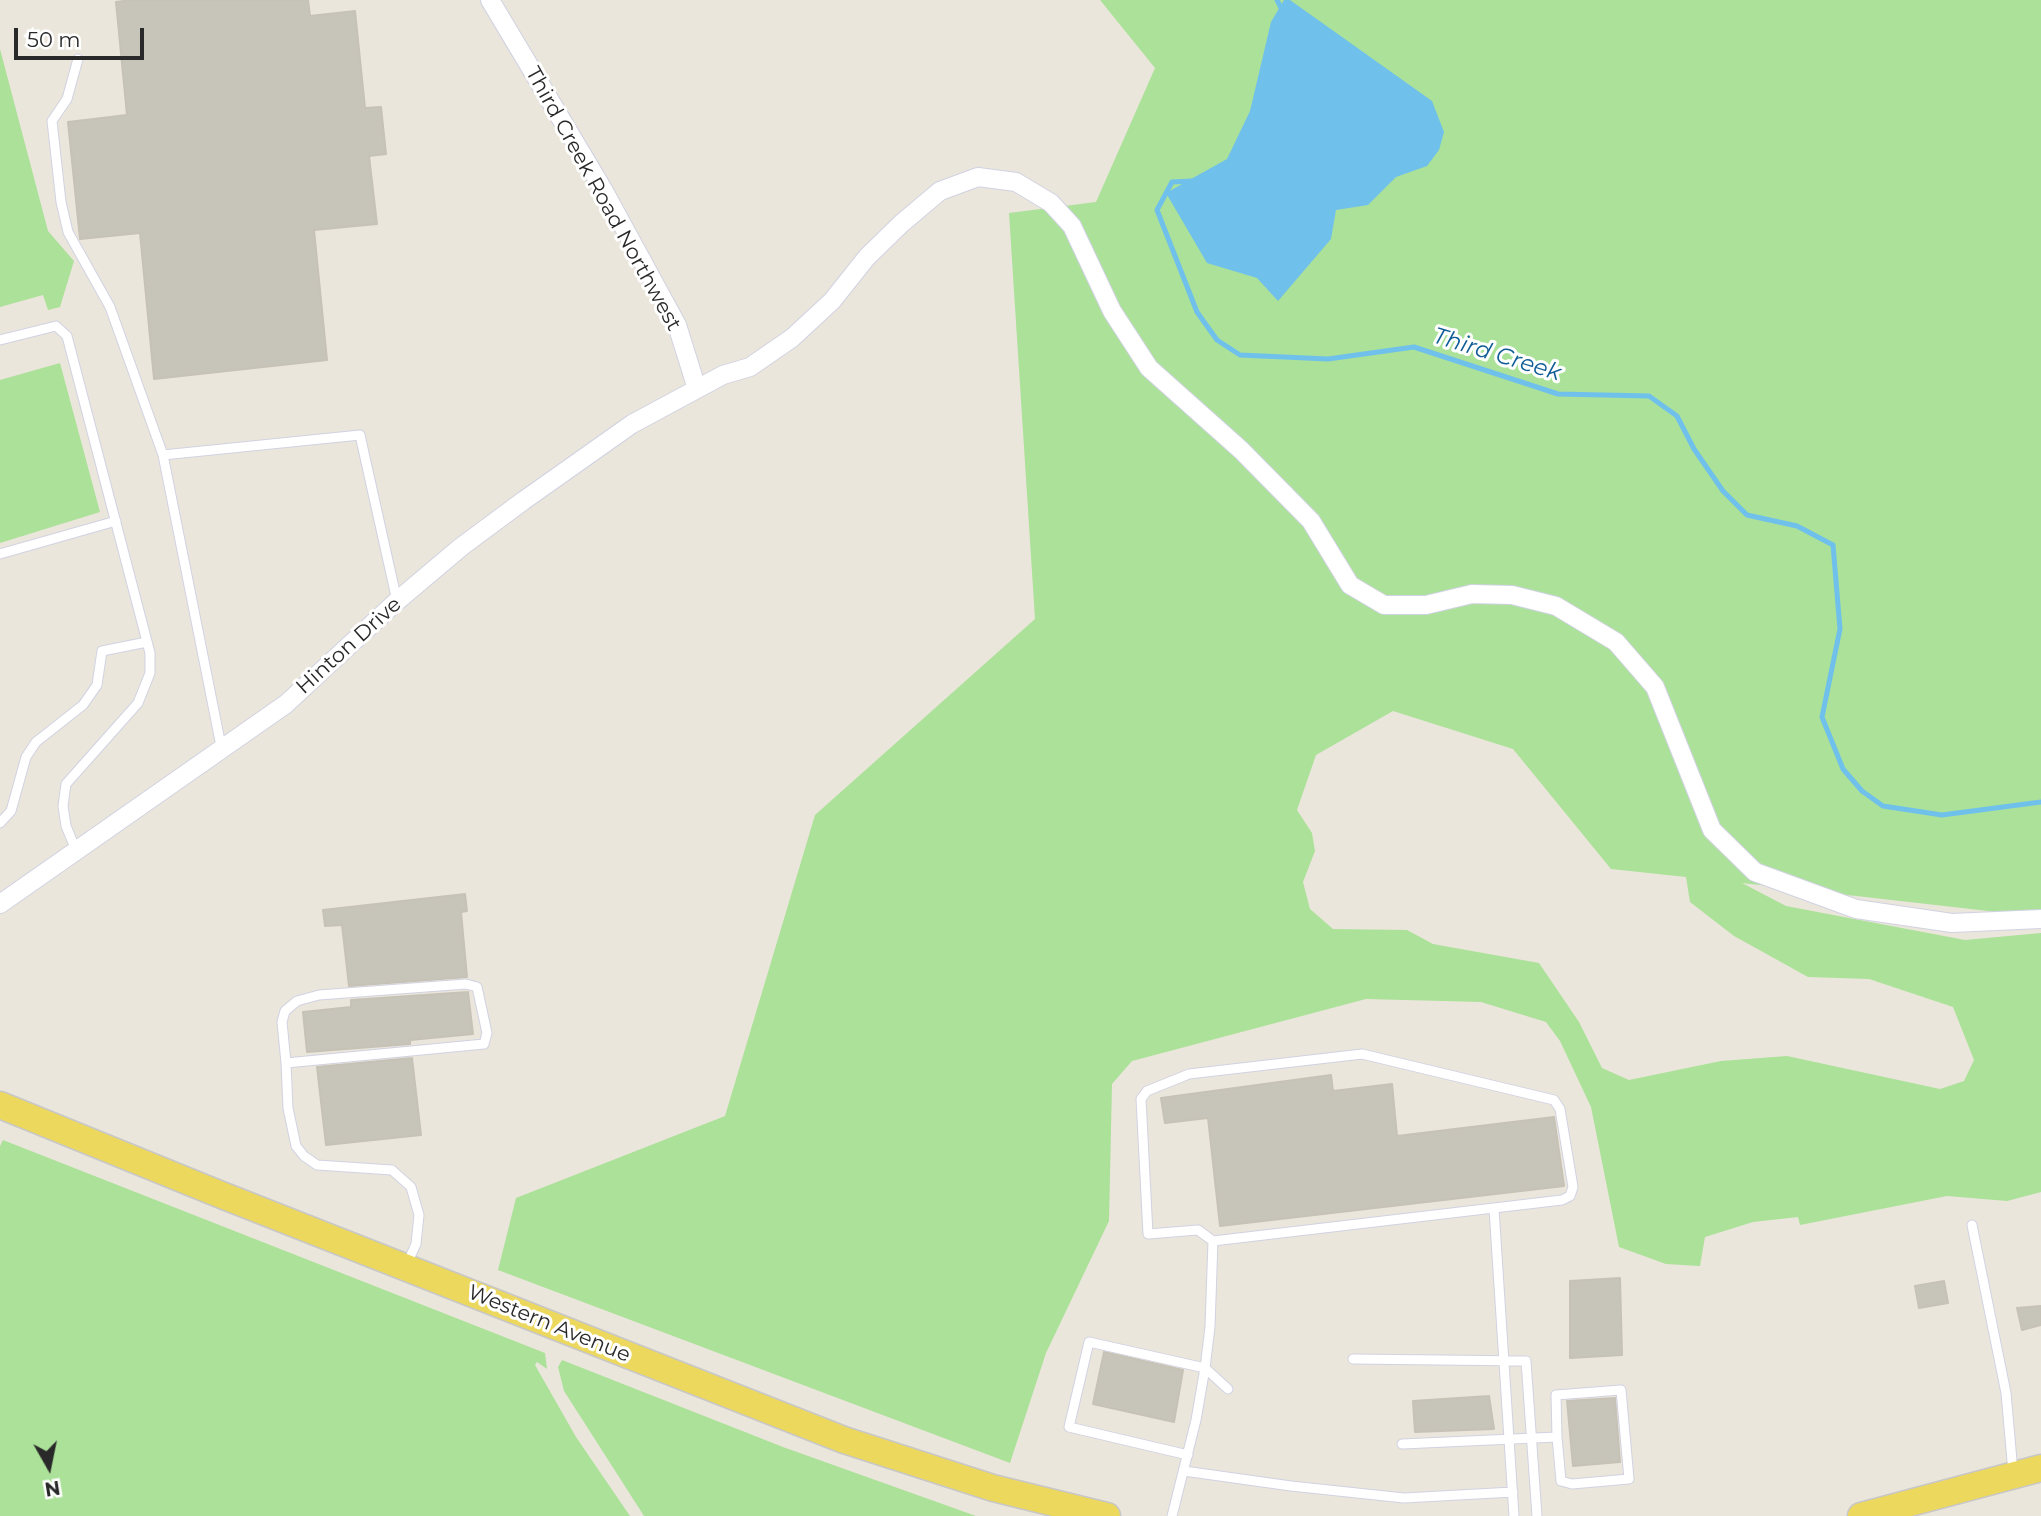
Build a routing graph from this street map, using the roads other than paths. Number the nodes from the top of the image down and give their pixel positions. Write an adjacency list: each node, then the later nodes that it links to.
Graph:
1 (490, 0): 4 (street, Third Creek Road Northwest)
2 (78, 59): 5 (lane)
3 (0, 340): 6 (lane)
4 (697, 389): 8 (street, Hinton Drive); 14 (street)
5 (163, 454): 8 (lane); 10 (lane)
6 (116, 521): 7 (lane); 9 (lane)
7 (0, 554)
8 (397, 601): 10 (street, Hinton Drive)
9 (147, 642): 11 (lane); 12 (lane)
10 (222, 751): 12 (street, Hinton Drive)
11 (0, 824)
12 (76, 850): 13 (street, Hinton Drive)
13 (0, 904)
14 (2041, 919)
15 (286, 1063): 15 (lane); 20 (lane)
16 (0, 1105): 20 (main road, Western Avenue)
17 (1494, 1209): 19 (lane); 19 (lane); 22 (lane)
18 (1972, 1225): 32 (lane)
19 (1213, 1241): 23 (lane)
20 (406, 1268): 34 (main road, Western Avenue)
21 (1353, 1359): 22 (lane)
22 (1504, 1361): 25 (lane); 27 (lane)
23 (1205, 1368): 24 (lane); 29 (lane); 29 (lane)
24 (1228, 1389)
25 (1531, 1437): 26 (lane); 27 (lane); 37 (lane)
26 (1557, 1437): 26 (lane)
27 (1510, 1439): 28 (lane); 33 (lane)
28 (1402, 1444)
29 (1188, 1455): 31 (lane)
30 (2041, 1468): 32 (main road)
31 (1184, 1471): 33 (lane); 35 (lane)
32 (2014, 1476): 38 (main road)
33 (1513, 1492): 36 (lane)
34 (1107, 1516)
35 (1172, 1516)
36 (1514, 1516)
37 (1537, 1516)
38 (1861, 1516)

